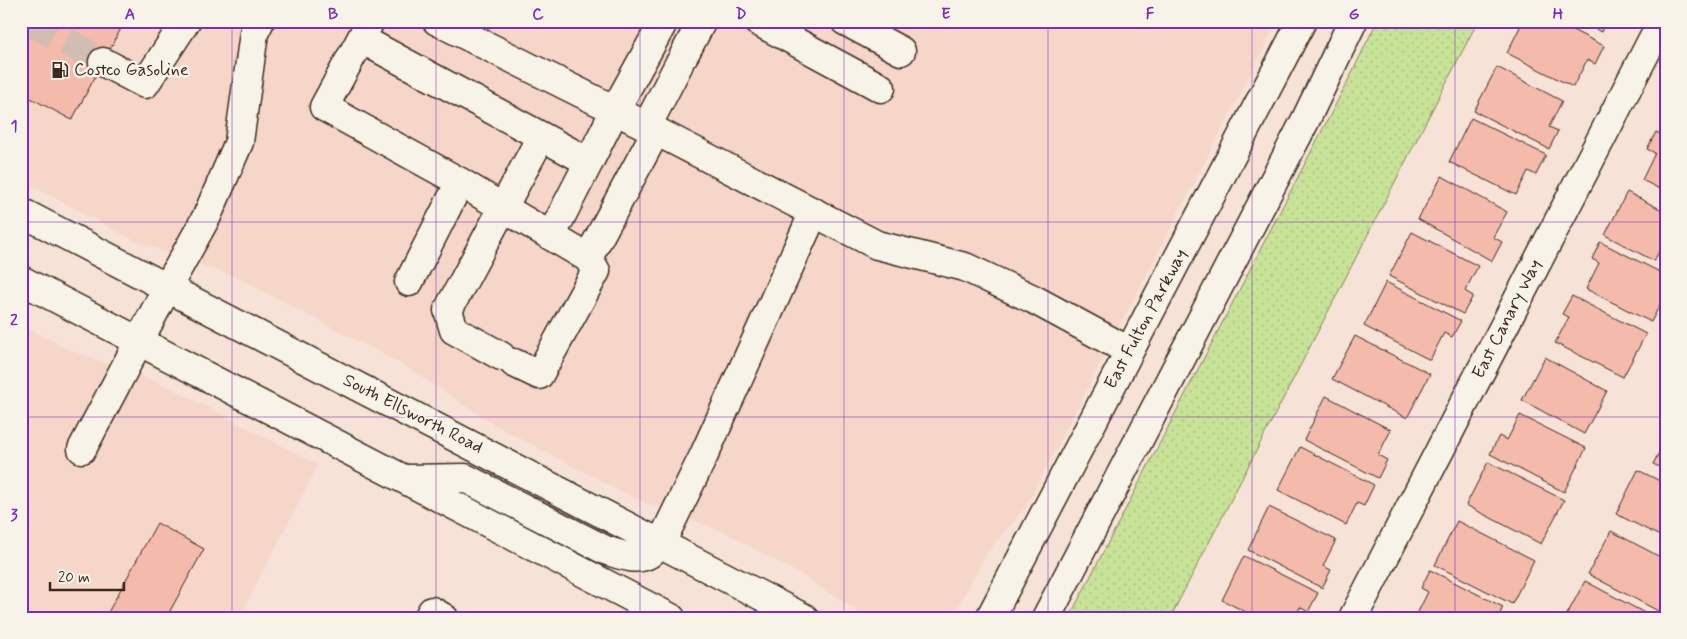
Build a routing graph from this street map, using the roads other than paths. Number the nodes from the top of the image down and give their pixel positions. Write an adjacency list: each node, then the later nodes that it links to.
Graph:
1 (186, 21): 13 (street)
2 (260, 21): 27 (street)
3 (437, 21): 15 (street)
4 (664, 21): 15 (street)
5 (702, 21): 16 (street)
6 (757, 21): 14 (street)
7 (845, 21): 12 (street)
8 (1302, 21): 29 (street, East Fulton Parkway)
9 (1353, 21): 36 (street)
10 (1663, 23): 37 (street, East Canary Way)
11 (366, 30): 17 (street); 19 (street)
12 (901, 51)
13 (103, 62)
14 (881, 88)
15 (615, 110): 16 (street); 18 (street)
16 (652, 128): 22 (street); 24 (street)
17 (541, 137): 18 (street); 21 (street)
18 (588, 162): 23 (street)
19 (460, 182): 21 (street); 26 (street)
20 (21, 212): 27 (street, South Ellsworth Road)
21 (510, 212): 23 (street); 24 (street)
22 (814, 212): 29 (street); 32 (street)
23 (551, 236): 24 (street)
24 (588, 258)
25 (21, 280): 28 (street)
26 (409, 282)
27 (166, 288): 28 (street); 32 (street, South Ellsworth Road)
28 (138, 342): 30 (street); 31 (street)
29 (1129, 351): 35 (street, East Fulton Parkway)
30 (82, 449)
31 (405, 480): 32 (street); 33 (street)
32 (661, 542): 34 (street, South Ellsworth Road)
33 (671, 618)
34 (804, 618)
35 (990, 618)
36 (1046, 618)
37 (1353, 618)

